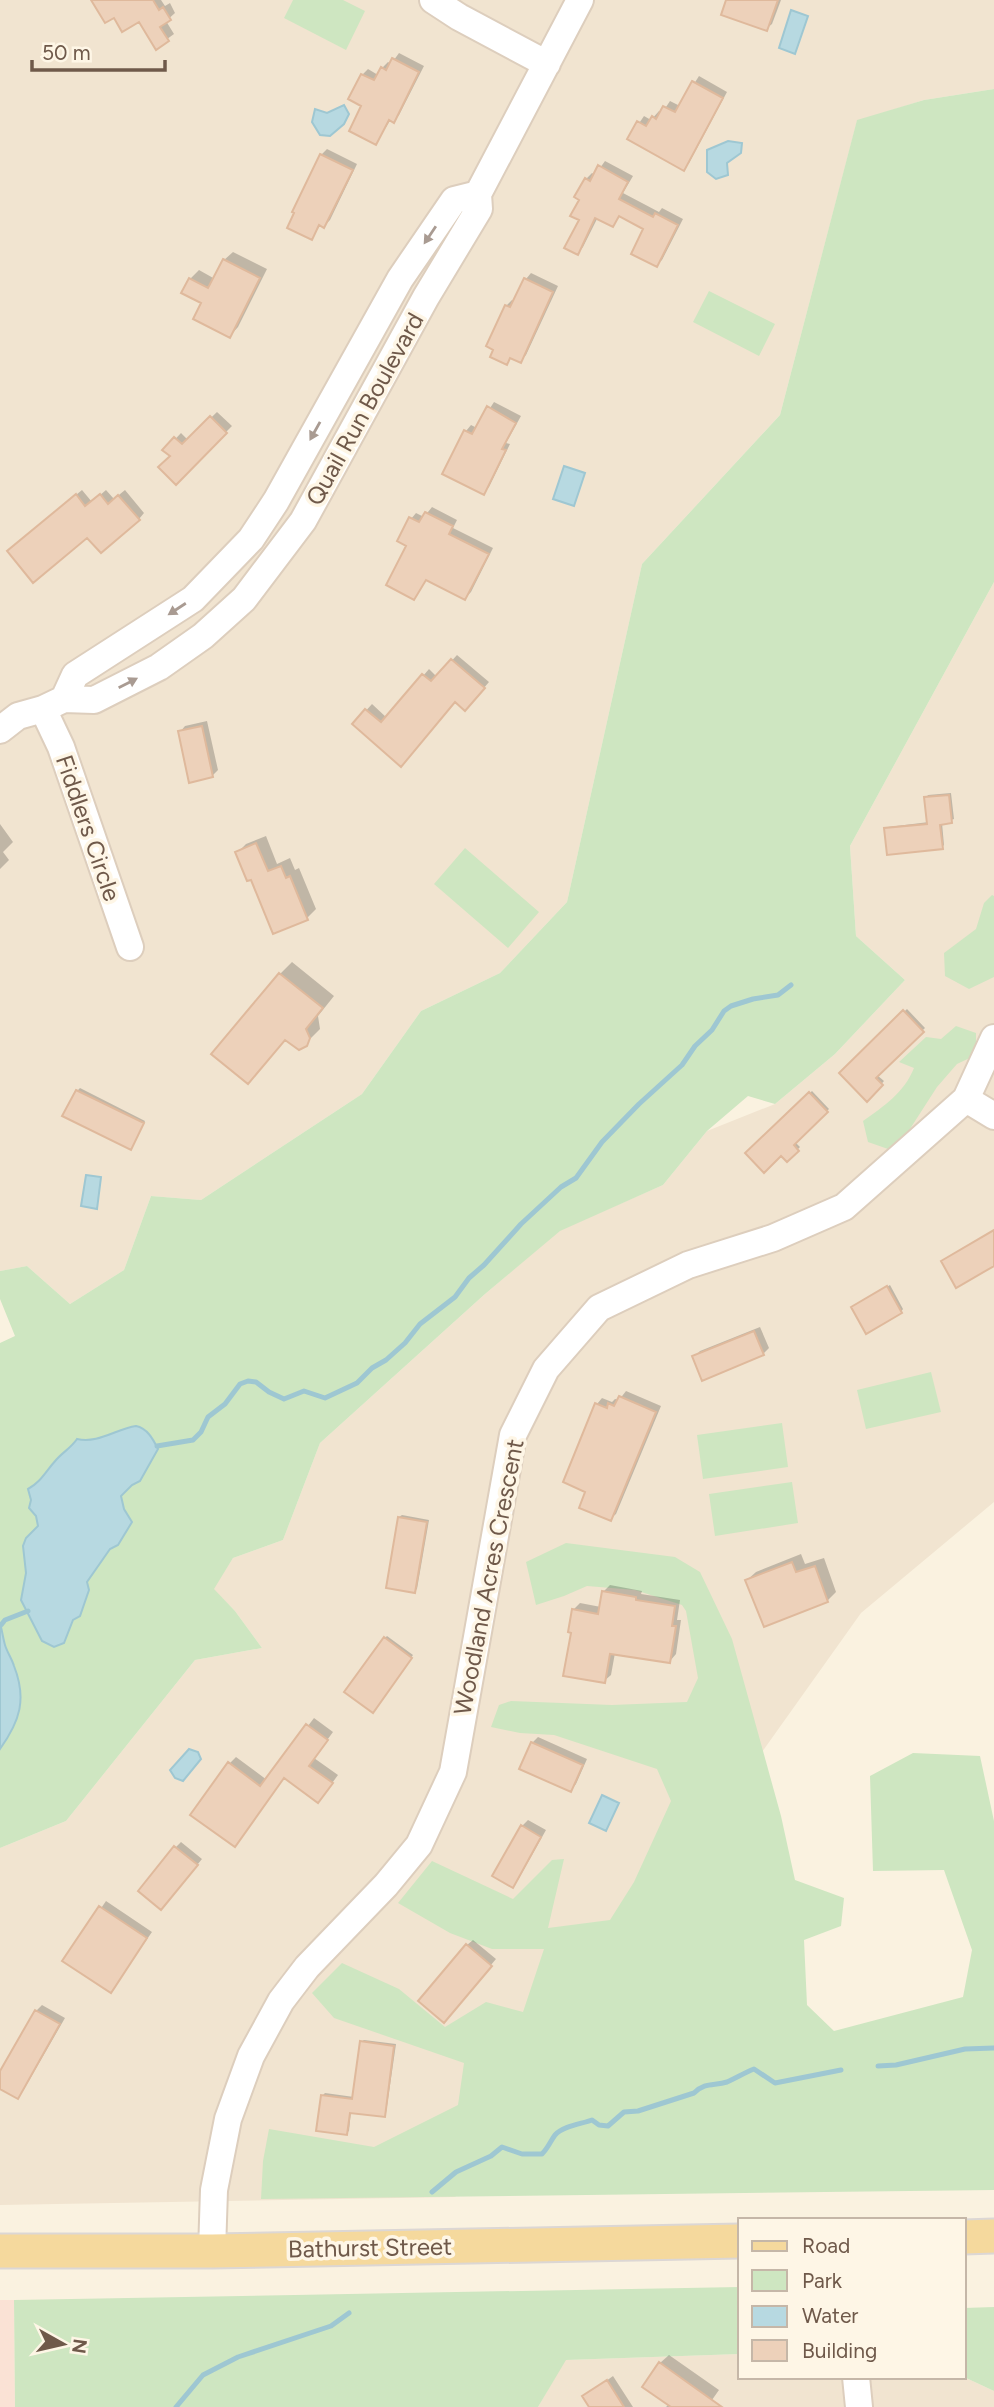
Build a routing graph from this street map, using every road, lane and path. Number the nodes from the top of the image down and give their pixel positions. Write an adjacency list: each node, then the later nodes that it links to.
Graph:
1 (433, 0): 3 (street)
2 (580, 0): 3 (street, Quail Run Boulevard)
3 (547, 64): 4 (street, Quail Run Boulevard)
4 (478, 194): 5 (street, Quail Run Boulevard, one-way to 5); 6 (street, Quail Run Boulevard)
5 (400, 279): 6 (street, Quail Run Boulevard); 7 (street, Quail Run Boulevard, one-way to 7)
6 (426, 297): 8 (street, Quail Run Boulevard)
7 (276, 501): 8 (street, Quail Run Boulevard); 9 (street, Quail Run Boulevard, one-way to 9)
8 (303, 521): 9 (street, Quail Run Boulevard, one-way to 8)
9 (25, 712): 10 (street, Fiddlers Circle)
10 (130, 947)
11 (994, 1038): 12 (street, Woodland Acres Crescent)
12 (966, 1099): 13 (street); 18 (street, Woodland Acres Crescent)
13 (994, 1116)
14 (994, 2236): 15 (main road)
15 (966, 2237)
16 (738, 2241): 18 (main road, Bathurst Street)
17 (0, 2251): 18 (main road, Bathurst Street)
18 (212, 2251)
19 (856, 2379): 20 (street)
20 (859, 2407)

